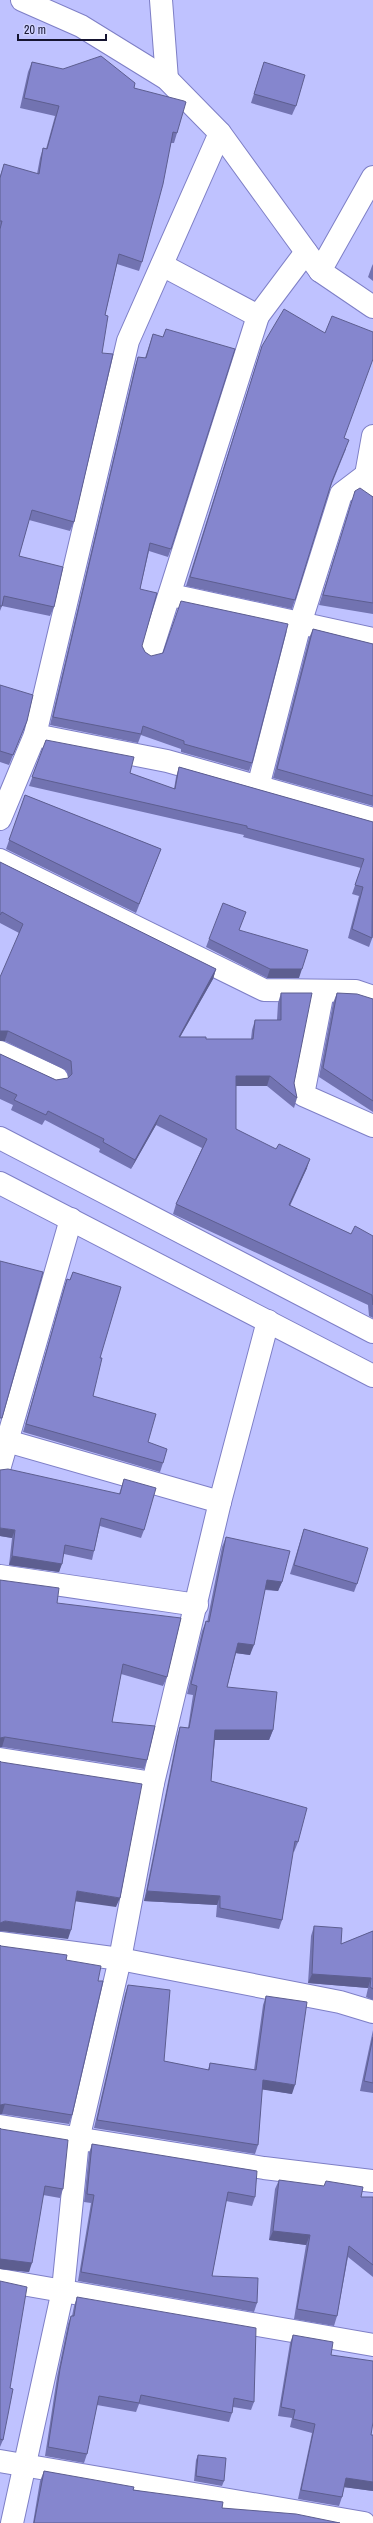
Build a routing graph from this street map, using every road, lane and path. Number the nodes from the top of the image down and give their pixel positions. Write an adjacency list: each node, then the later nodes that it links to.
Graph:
1 (22, 0): 3 (street)
2 (160, 0): 3 (street)
3 (167, 79): 4 (street)
4 (220, 133): 6 (street); 7 (street)
5 (373, 177): 8 (street)
6 (306, 252): 8 (street); 10 (street)
7 (162, 265): 10 (street); 17 (street)
8 (320, 271): 9 (street)
9 (373, 307)
10 (258, 316): 13 (street)
11 (373, 436): 12 (street)
12 (369, 480): 14 (street)
13 (171, 595): 14 (street); 16 (street)
14 (300, 624): 15 (street); 18 (street)
15 (373, 639)
16 (151, 652)
17 (35, 735): 18 (street); 20 (street)
18 (258, 787): 19 (street)
19 (373, 818)
20 (0, 819)
21 (0, 860): 22 (street)
22 (323, 991): 23 (street); 26 (street)
23 (373, 998)
24 (0, 1052): 25 (street)
25 (58, 1078)
26 (373, 1126)
27 (0, 1138): 31 (street)
28 (0, 1183): 29 (street)
29 (71, 1219): 30 (street); 33 (street)
30 (268, 1321): 32 (street); 35 (street)
31 (373, 1332)
32 (373, 1376)
33 (3, 1440): 34 (street); 35 (street)
34 (0, 1466)
35 (220, 1502): 37 (street)
36 (0, 1576): 37 (street)
37 (197, 1605): 39 (street)
38 (0, 1759): 39 (street)
39 (153, 1784): 41 (street)
40 (0, 1943): 41 (street)
41 (120, 1959): 42 (street); 44 (street)
42 (373, 2012)
43 (0, 2126): 44 (street)
44 (78, 2140): 45 (street); 47 (street)
45 (373, 2181)
46 (0, 2280): 47 (street)
47 (63, 2290): 48 (street); 50 (street)
48 (373, 2345)
49 (0, 2462): 50 (street)
50 (23, 2466): 51 (street); 52 (street)
51 (12, 2523)
52 (364, 2523)

